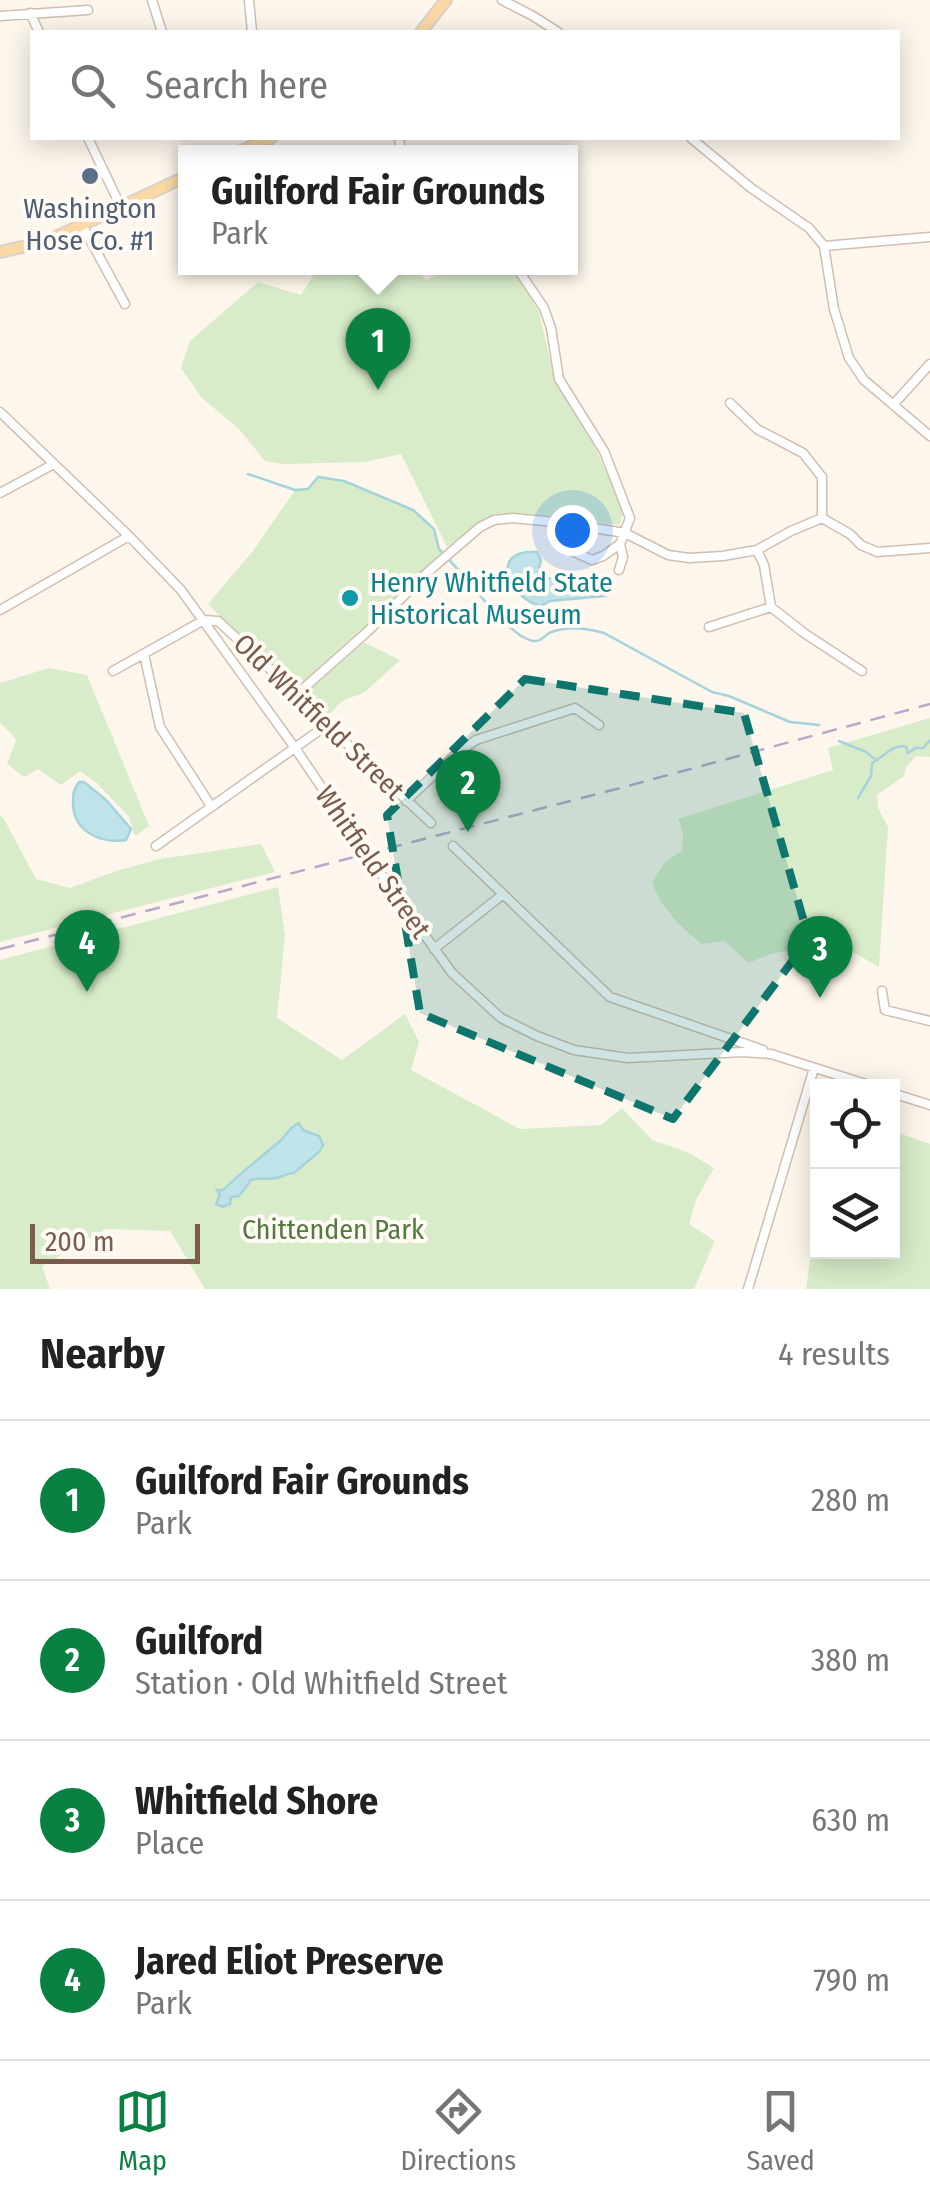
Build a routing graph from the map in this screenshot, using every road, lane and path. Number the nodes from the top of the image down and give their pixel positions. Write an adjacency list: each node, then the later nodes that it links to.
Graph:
1 (152, 0): 9 (street)
2 (248, 0): 10 (street)
3 (446, 0): 11 (main road)
4 (502, 0): 12 (street)
5 (88, 10): 6 (street)
6 (30, 13): 7 (street); 8 (street)
7 (0, 16)
8 (37, 30)
9 (161, 30)
10 (252, 30)
11 (423, 30)
12 (555, 30)
13 (89, 140): 16 (street)
14 (693, 140): 19 (street)
15 (178, 181): 16 (main road)
16 (121, 207): 17 (main road)
17 (82, 225): 20 (main road); 22 (street)
18 (930, 237): 19 (street)
19 (824, 246): 25 (street)
20 (0, 252)
21 (523, 275): 31 (street)
22 (125, 304)
23 (930, 364): 25 (street)
24 (730, 404): 30 (street)
25 (893, 404): 27 (street)
26 (0, 412): 28 (street, Whitfield Street)
27 (930, 436)
28 (54, 464): 29 (street); 32 (street, Whitfield Street)
29 (0, 493)
30 (822, 518): 34 (street); 36 (street)
31 (625, 533): 33 (street); 36 (street); 45 (street)
32 (130, 536): 39 (street); 40 (street, Whitfield Street)
33 (620, 544): 35 (street); 37 (street)
34 (930, 548)
35 (568, 549)
36 (757, 550): 38 (street)
37 (618, 570)
38 (771, 607): 41 (street); 44 (street)
39 (0, 610)
40 (204, 620): 42 (street); 45 (street, Old Whitfield Street); 48 (street, Whitfield Street)
41 (709, 627)
42 (144, 654): 43 (street); 50 (street)
43 (113, 671)
44 (862, 671)
45 (298, 694): 46 (street, Old Whitfield Street)
46 (326, 725): 48 (street); 49 (street, Old Whitfield Street)
47 (599, 725): 49 (street)
48 (294, 748): 50 (street); 55 (street, Whitfield Street, bridge)
49 (406, 800): 51 (street, Old Whitfield Street)
50 (212, 806): 52 (street)
51 (431, 823)
52 (156, 846)
53 (453, 846): 54 (street)
54 (502, 896): 55 (street); 58 (street)
55 (434, 950): 59 (street, Whitfield Street)
56 (882, 991): 57 (street)
57 (930, 1021)
58 (727, 1038): 59 (street); 60 (street)
59 (728, 1052): 60 (street, Whitfield Street)
60 (771, 1054): 61 (street, Whitfield Street)
61 (814, 1068): 62 (street, Whitfield Street); 65 (street)
62 (849, 1079)
63 (900, 1096): 64 (street)
64 (930, 1105)
65 (748, 1289)

